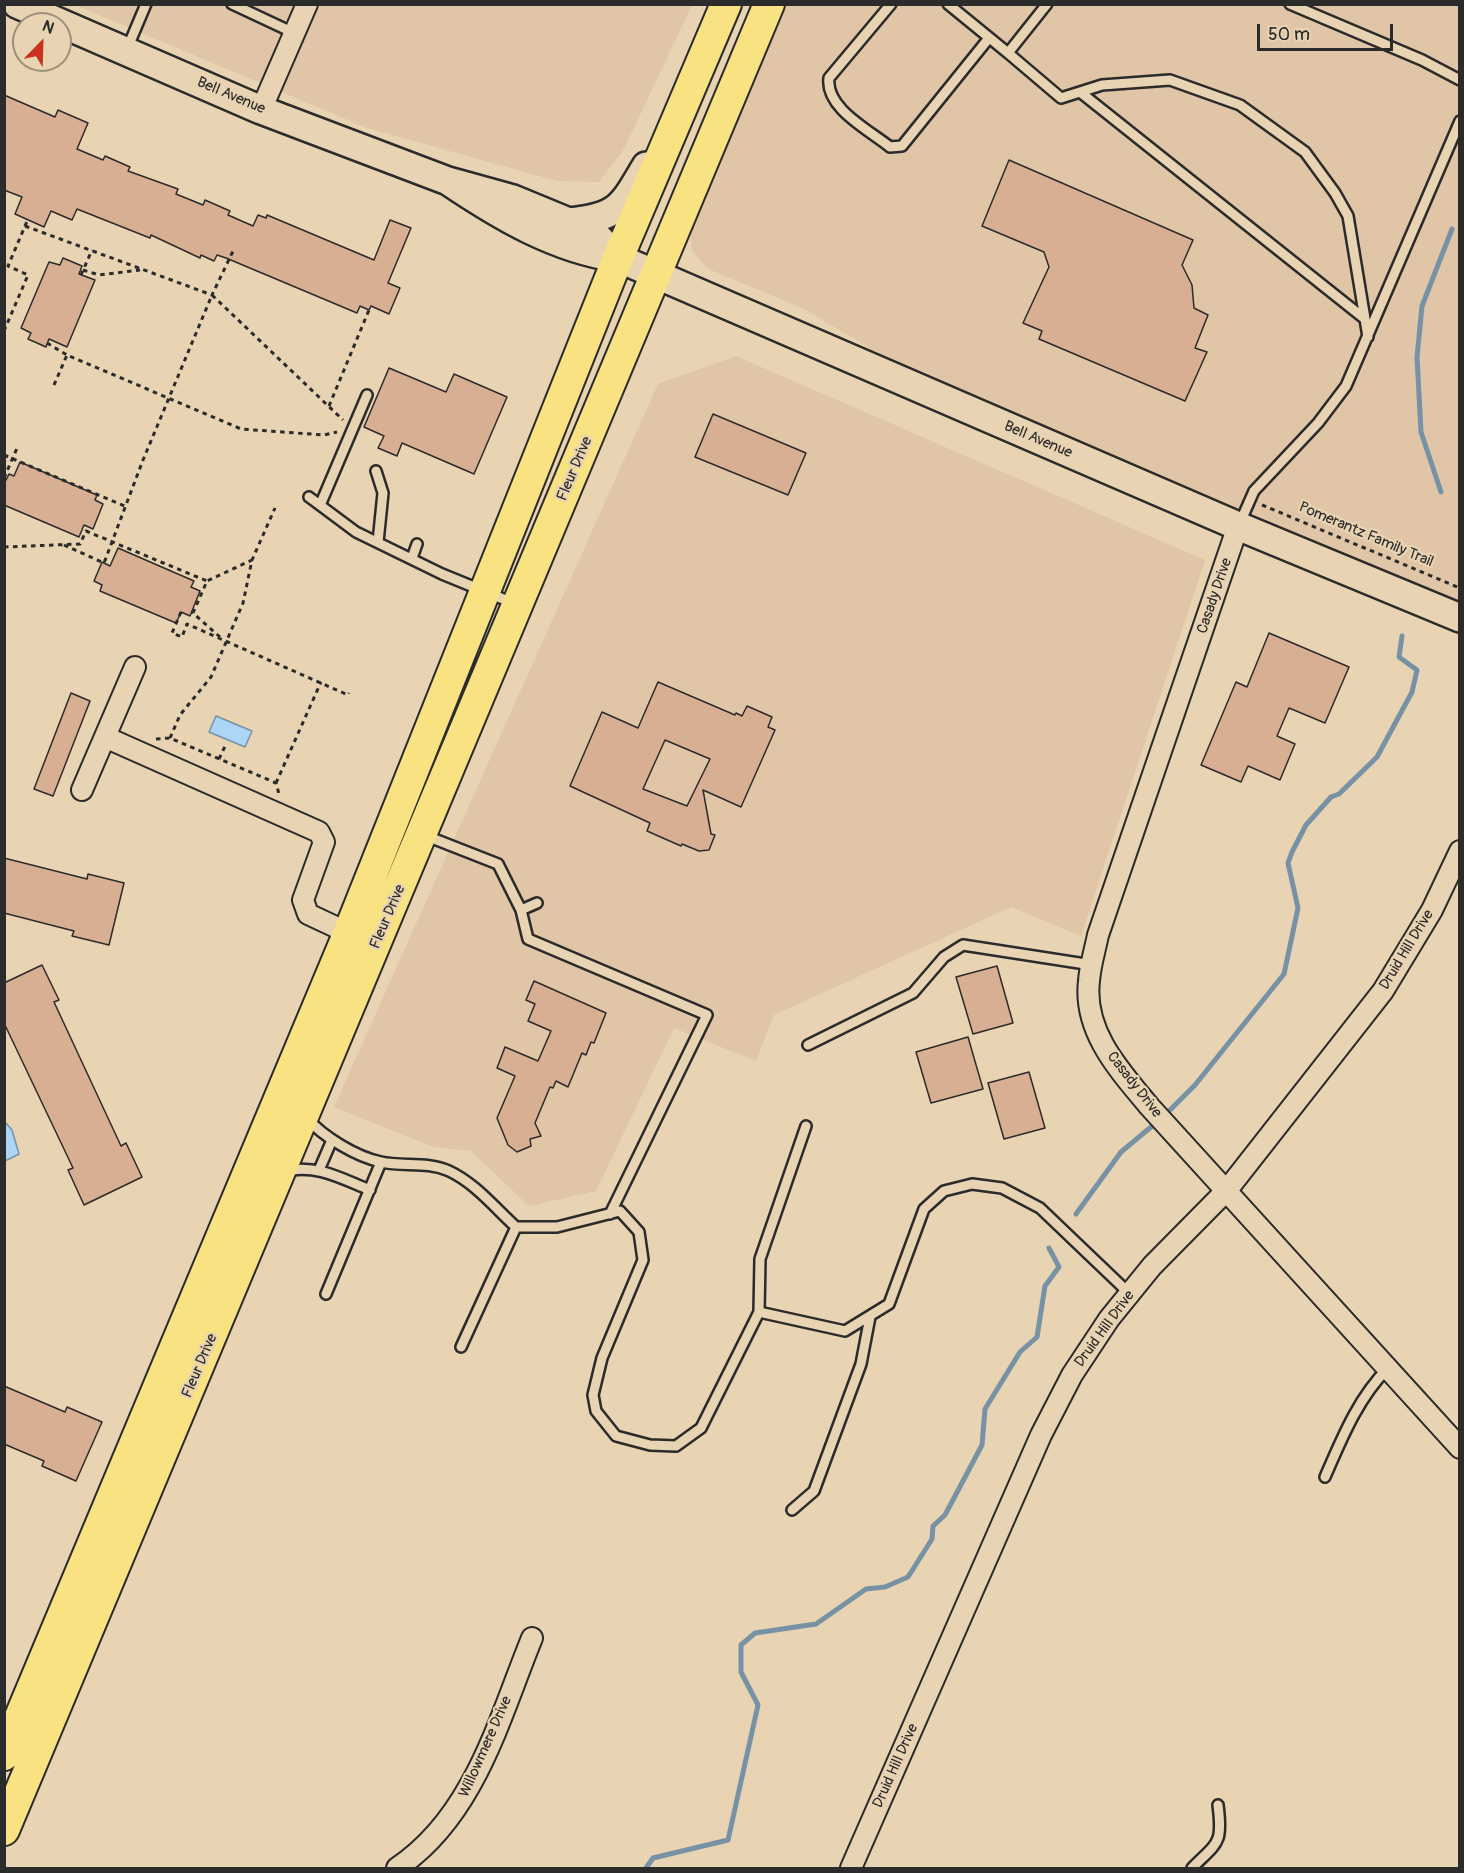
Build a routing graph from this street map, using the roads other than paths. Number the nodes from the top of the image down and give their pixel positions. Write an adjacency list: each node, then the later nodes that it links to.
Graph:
1 (146, 4): 13 (lane)
2 (232, 4): 11 (lane)
3 (307, 4): 11 (street)
4 (726, 4): 17 (main road, Fleur Drive)
5 (769, 4): 23 (main road, Fleur Drive)
6 (891, 4): 12 (lane)
7 (948, 4): 12 (lane)
8 (1047, 4): 14 (lane)
9 (1290, 4): 15 (lane)
10 (28, 7): 13 (main road, Bell Avenue)
11 (294, 33): 18 (street)
12 (989, 38): 14 (lane)
13 (126, 51): 18 (main road, Bell Avenue)
14 (1008, 53): 16 (lane)
15 (1460, 80)
16 (1080, 92): 24 (lane); 24 (lane)
17 (682, 106): 21 (main road); 22 (main road, Fleur Drive)
18 (261, 110): 20 (main road, Bell Avenue)
19 (1460, 121): 25 (lane)
20 (447, 181): 21 (main road, Bell Avenue); 22 (main road, Bell Avenue)
21 (569, 222): 22 (main road, Bell Avenue)
22 (618, 258): 23 (main road, Bell Avenue); 34 (main road, Fleur Drive)
23 (655, 274): 30 (main road, Bell Avenue); 35 (main road, Fleur Drive)
24 (1365, 319): 25 (lane)
25 (1368, 337): 30 (lane)
26 (367, 394): 29 (lane)
27 (376, 471): 31 (lane)
28 (309, 497): 29 (lane)
29 (321, 503): 31 (lane)
30 (1238, 526): 36 (main road, Bell Avenue); 46 (street, Casady Drive)
31 (378, 542): 33 (lane)
32 (417, 544): 33 (lane)
33 (412, 558): 34 (lane)
34 (484, 591): 35 (lane); 40 (main road, Fleur Drive)
35 (518, 605): 40 (main road, Fleur Drive)
36 (1452, 612)
37 (135, 667): 38 (street)
38 (105, 737): 39 (street); 44 (street)
39 (82, 790)
40 (407, 828): 43 (lane); 44 (main road, Fleur Drive); 45 (main road, Fleur Drive)
41 (1460, 851): 55 (street, Druid Hill Drive)
42 (537, 903): 43 (lane)
43 (521, 910): 56 (lane)
44 (348, 933): 45 (street); 68 (main road, Fleur Drive)
45 (376, 945): 48 (main road, Fleur Drive)
46 (1092, 965): 47 (lane); 55 (street, Casady Drive)
47 (808, 1045)
48 (305, 1115): 50 (lane); 53 (main road, Fleur Drive)
49 (806, 1126): 60 (lane)
50 (332, 1140): 51 (lane); 52 (lane)
51 (381, 1162): 54 (lane); 57 (lane)
52 (320, 1170): 53 (lane); 54 (lane)
53 (281, 1172): 70 (main road, Fleur Drive)
54 (370, 1190): 58 (lane)
55 (1227, 1190): 59 (street, Druid Hill Drive); 63 (street, Casady Drive)
56 (610, 1214): 57 (lane); 60 (lane)
57 (516, 1227): 62 (lane)
58 (326, 1294)
59 (1130, 1294): 61 (lane); 72 (street, Druid Hill Drive)
60 (759, 1312): 61 (lane)
61 (870, 1317): 66 (lane)
62 (461, 1347)
63 (1388, 1368): 64 (street, Casady Drive); 65 (lane)
64 (1460, 1448)
65 (1325, 1477)
66 (792, 1510)
67 (532, 1638): 71 (street, Willowmere Drive)
68 (4, 1755)
69 (1218, 1805): 73 (lane)
70 (4, 1830)
71 (397, 1869)
72 (851, 1869)
73 (1192, 1869)

